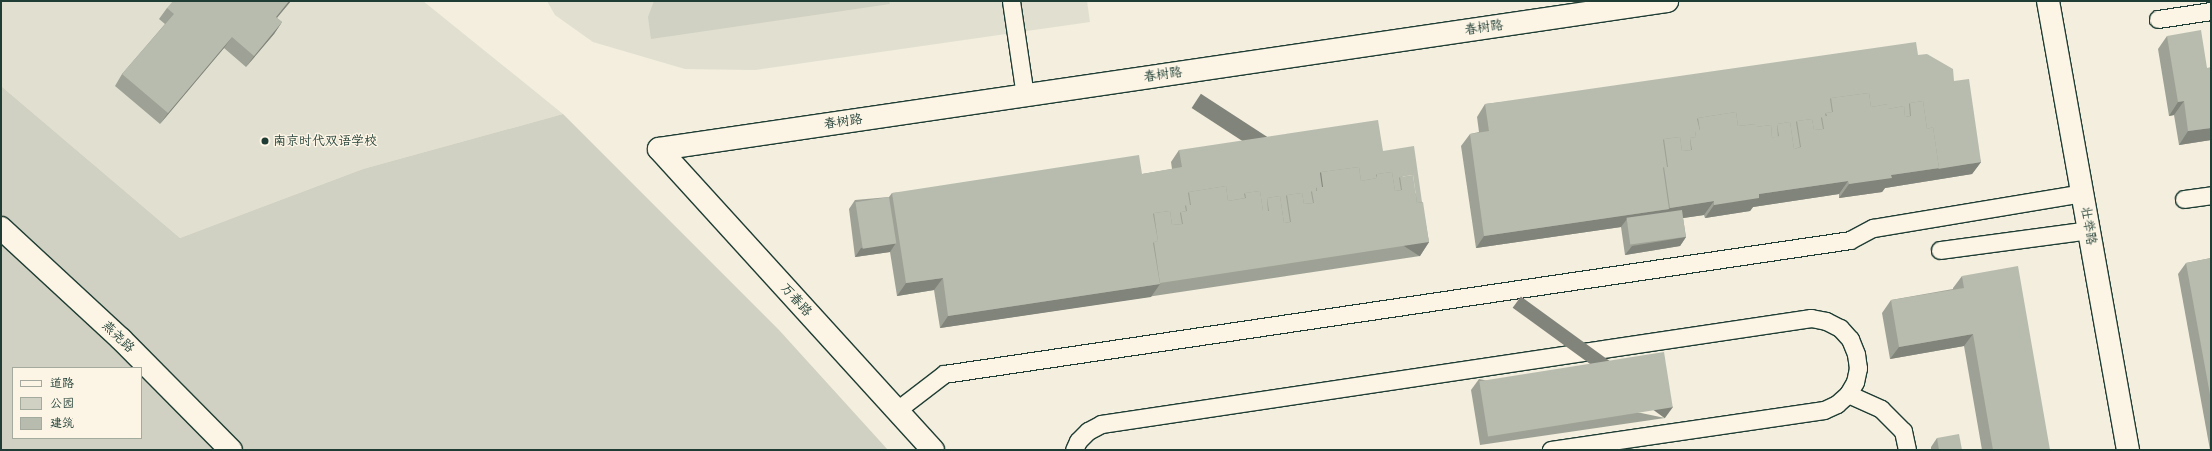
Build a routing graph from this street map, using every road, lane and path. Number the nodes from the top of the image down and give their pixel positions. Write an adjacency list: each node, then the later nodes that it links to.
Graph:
1 (1011, 1): 6 (lane)
2 (1667, 1): 6 (street, 春树路)
3 (2048, 1): 8 (street, 壮举路)
4 (2211, 11): 5 (lane)
5 (2158, 19)
6 (1026, 96): 7 (street, 春树路)
7 (659, 149): 15 (street, 万春路)
8 (2082, 193): 12 (street, 壮举路); 15 (lane)
9 (2211, 196): 10 (lane)
10 (2184, 199)
11 (1, 228): 16 (street, 燕尧路)
12 (2089, 230): 13 (lane); 21 (street, 壮举路)
13 (1940, 250)
14 (1848, 394): 18 (lane); 19 (lane); 20 (lane)
15 (897, 410): 17 (street, 万春路)
16 (230, 450)
17 (933, 450)
18 (1074, 450)
19 (1550, 450)
20 (1907, 450)
21 (2128, 450)

